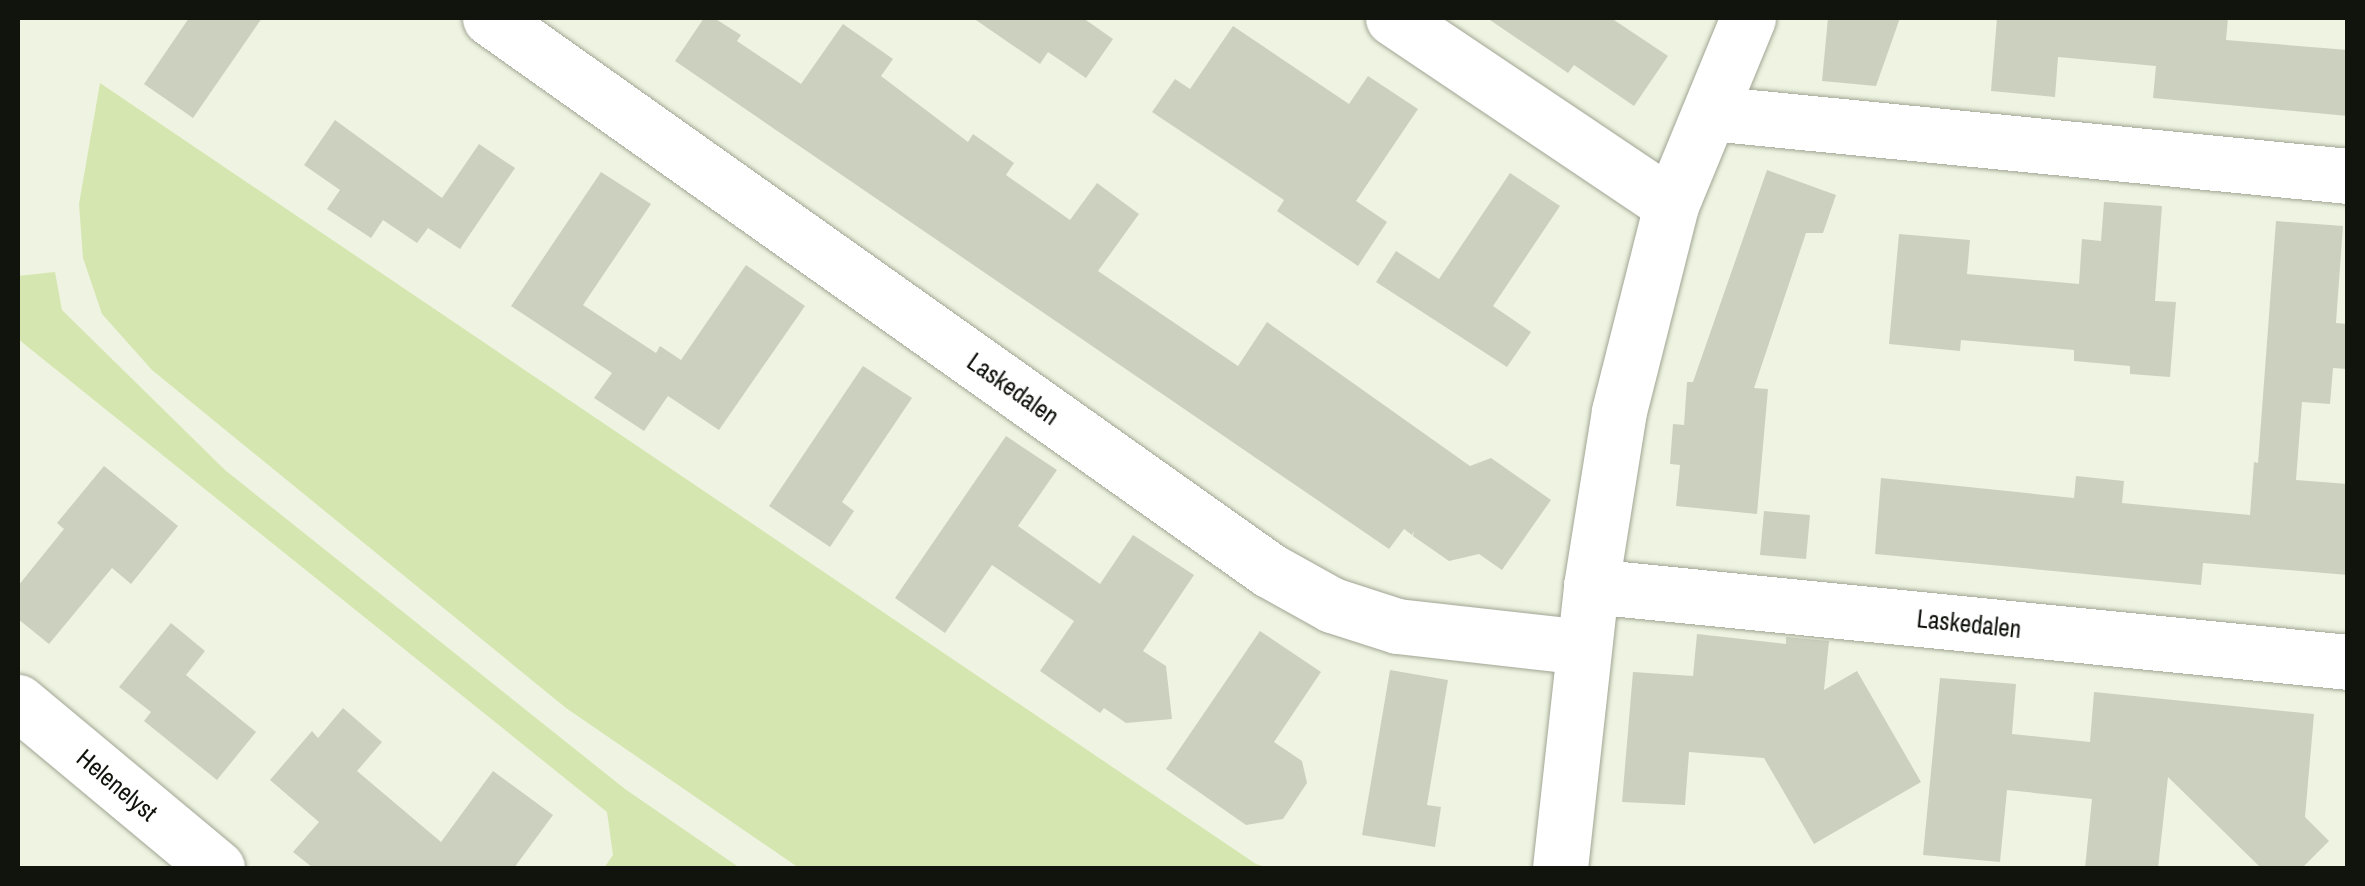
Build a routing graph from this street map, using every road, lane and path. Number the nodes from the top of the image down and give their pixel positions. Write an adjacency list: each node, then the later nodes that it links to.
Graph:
1 (490, 18): 8 (street, Laskedalen)
2 (1393, 18): 6 (street)
3 (1748, 18): 4 (street)
4 (1710, 112): 5 (street); 6 (street)
5 (2348, 176)
6 (1672, 205): 7 (street)
7 (1590, 586): 8 (street); 9 (street, Laskedalen)
8 (1583, 647): 12 (street)
9 (2348, 662)
10 (18, 702): 11 (street, Helenelyst)
11 (216, 868)
12 (1560, 868)

